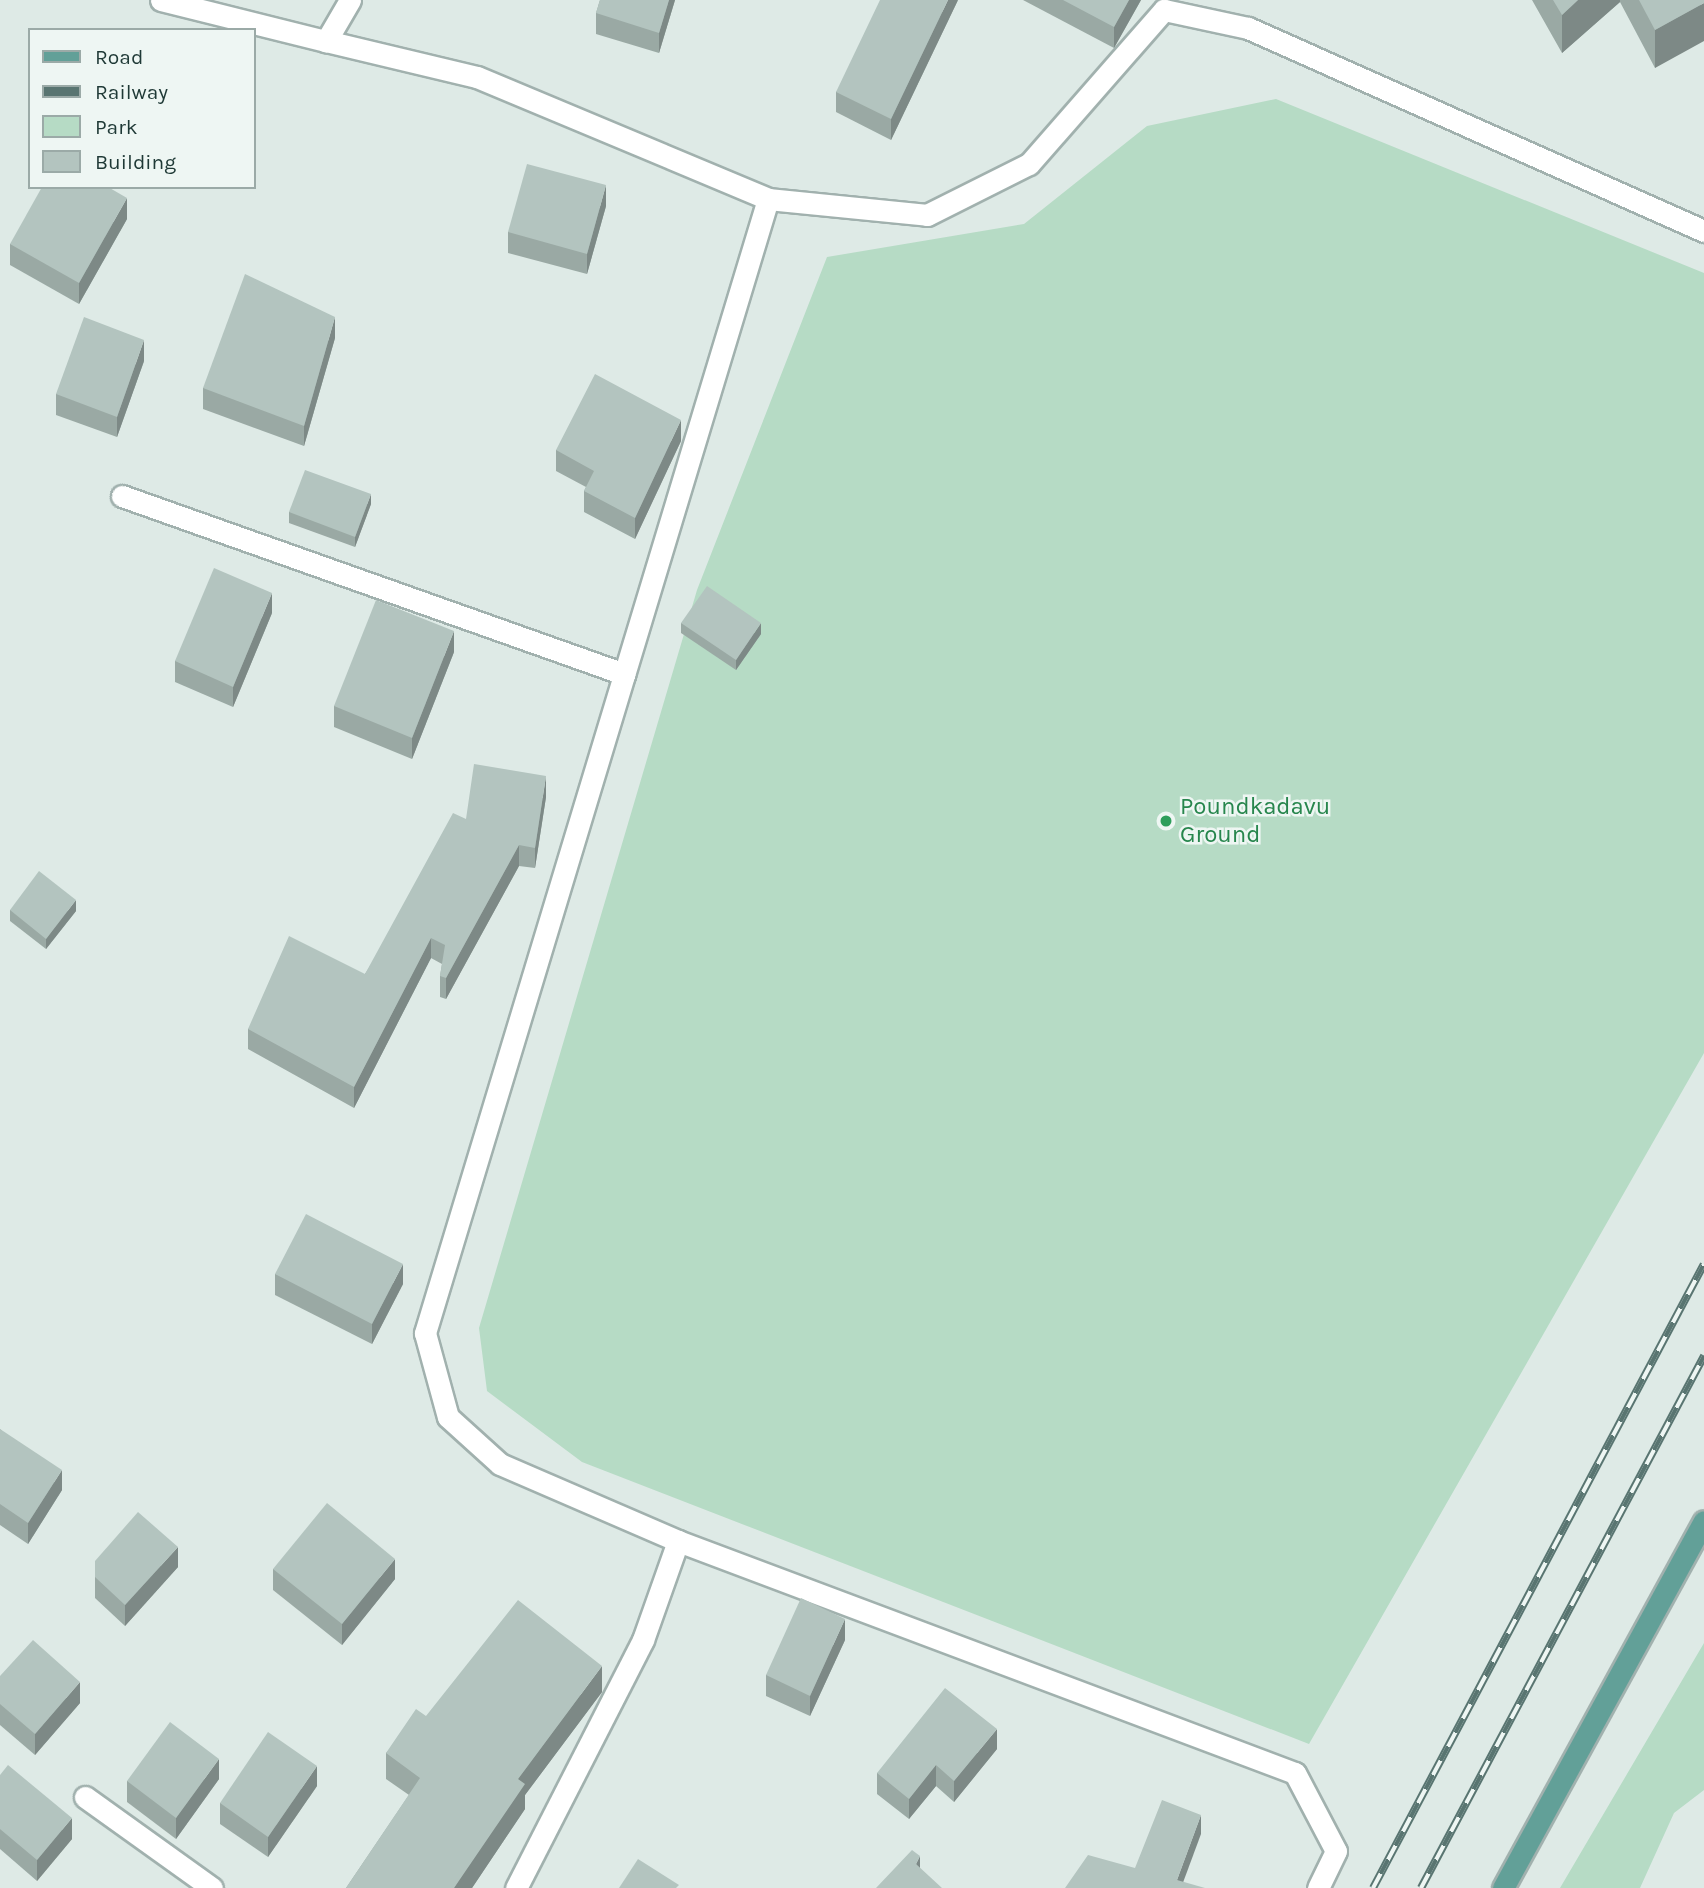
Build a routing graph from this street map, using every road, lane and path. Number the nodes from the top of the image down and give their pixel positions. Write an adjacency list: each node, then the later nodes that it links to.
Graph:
1 (161, 0): 3 (street)
2 (350, 0): 3 (street)
3 (326, 41): 4 (street)
4 (768, 199): 5 (street); 7 (street)
5 (1704, 231)
6 (122, 496): 7 (street)
7 (624, 674): 9 (street)
8 (1704, 1521): 14 (main road)
9 (678, 1541): 12 (street); 13 (street)
10 (85, 1797): 11 (street)
11 (212, 1888)
12 (516, 1888)
13 (1318, 1888)
14 (1503, 1888)

